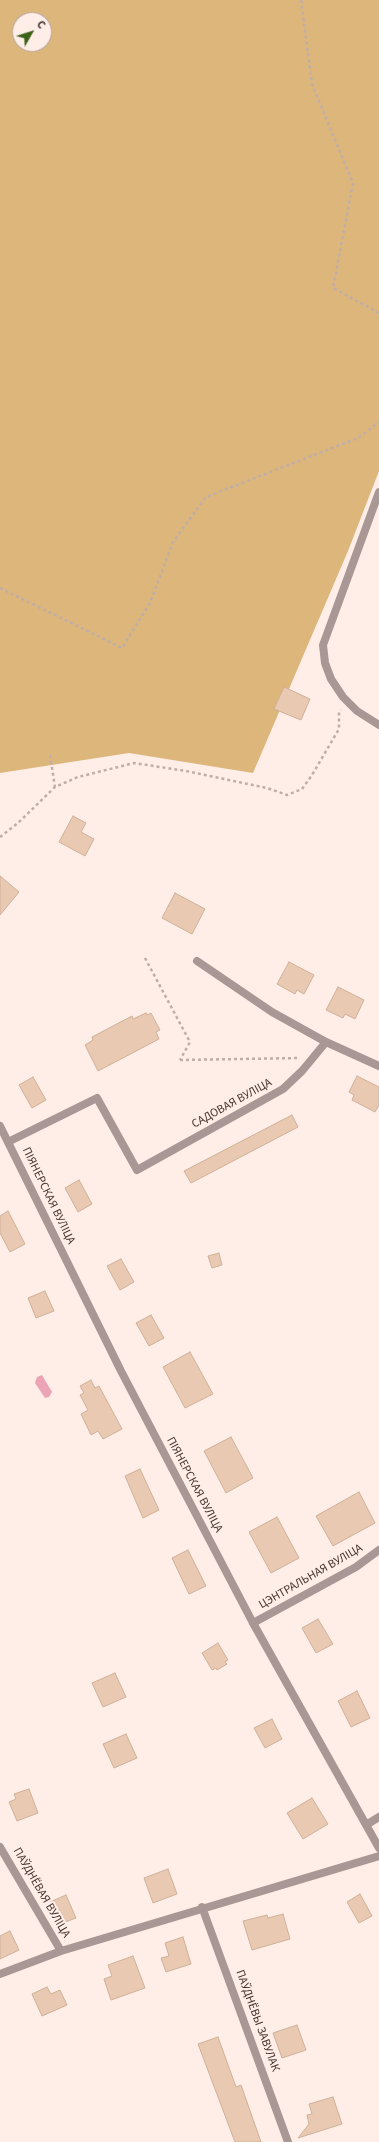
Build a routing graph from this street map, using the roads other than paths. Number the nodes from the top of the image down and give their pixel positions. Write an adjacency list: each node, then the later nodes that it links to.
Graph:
1 (379, 492): 2 (street)
2 (379, 725)
3 (197, 961): 4 (street)
4 (326, 1042): 5 (street); 7 (street, САДОВАЯ ВУЛІЦА)
5 (379, 1066)
6 (0, 1126): 7 (street, ПІЯНЕРСКАЯ ВУЛІЦА)
7 (8, 1142): 9 (street, ПІЯНЕРСКАЯ ВУЛІЦА)
8 (379, 1550): 9 (street, ЦЭНТРАЛЬНАЯ ВУЛІЦА)
9 (253, 1623): 11 (street, ПІЯНЕРСКАЯ ВУЛІЦА)
10 (379, 1817): 11 (street)
11 (366, 1824): 13 (street, ПІЯНЕРСКАЯ ВУЛІЦА)
12 (0, 1847): 16 (street, ПАЎДНЁВАЯ ВУЛІЦА)
13 (379, 1848)
14 (379, 1856): 15 (street)
15 (202, 1907): 16 (street); 18 (street, ПАЎДНЁВЫ ЗАВУЛАК)
16 (61, 1951): 17 (street)
17 (0, 1974)
18 (288, 2142)

